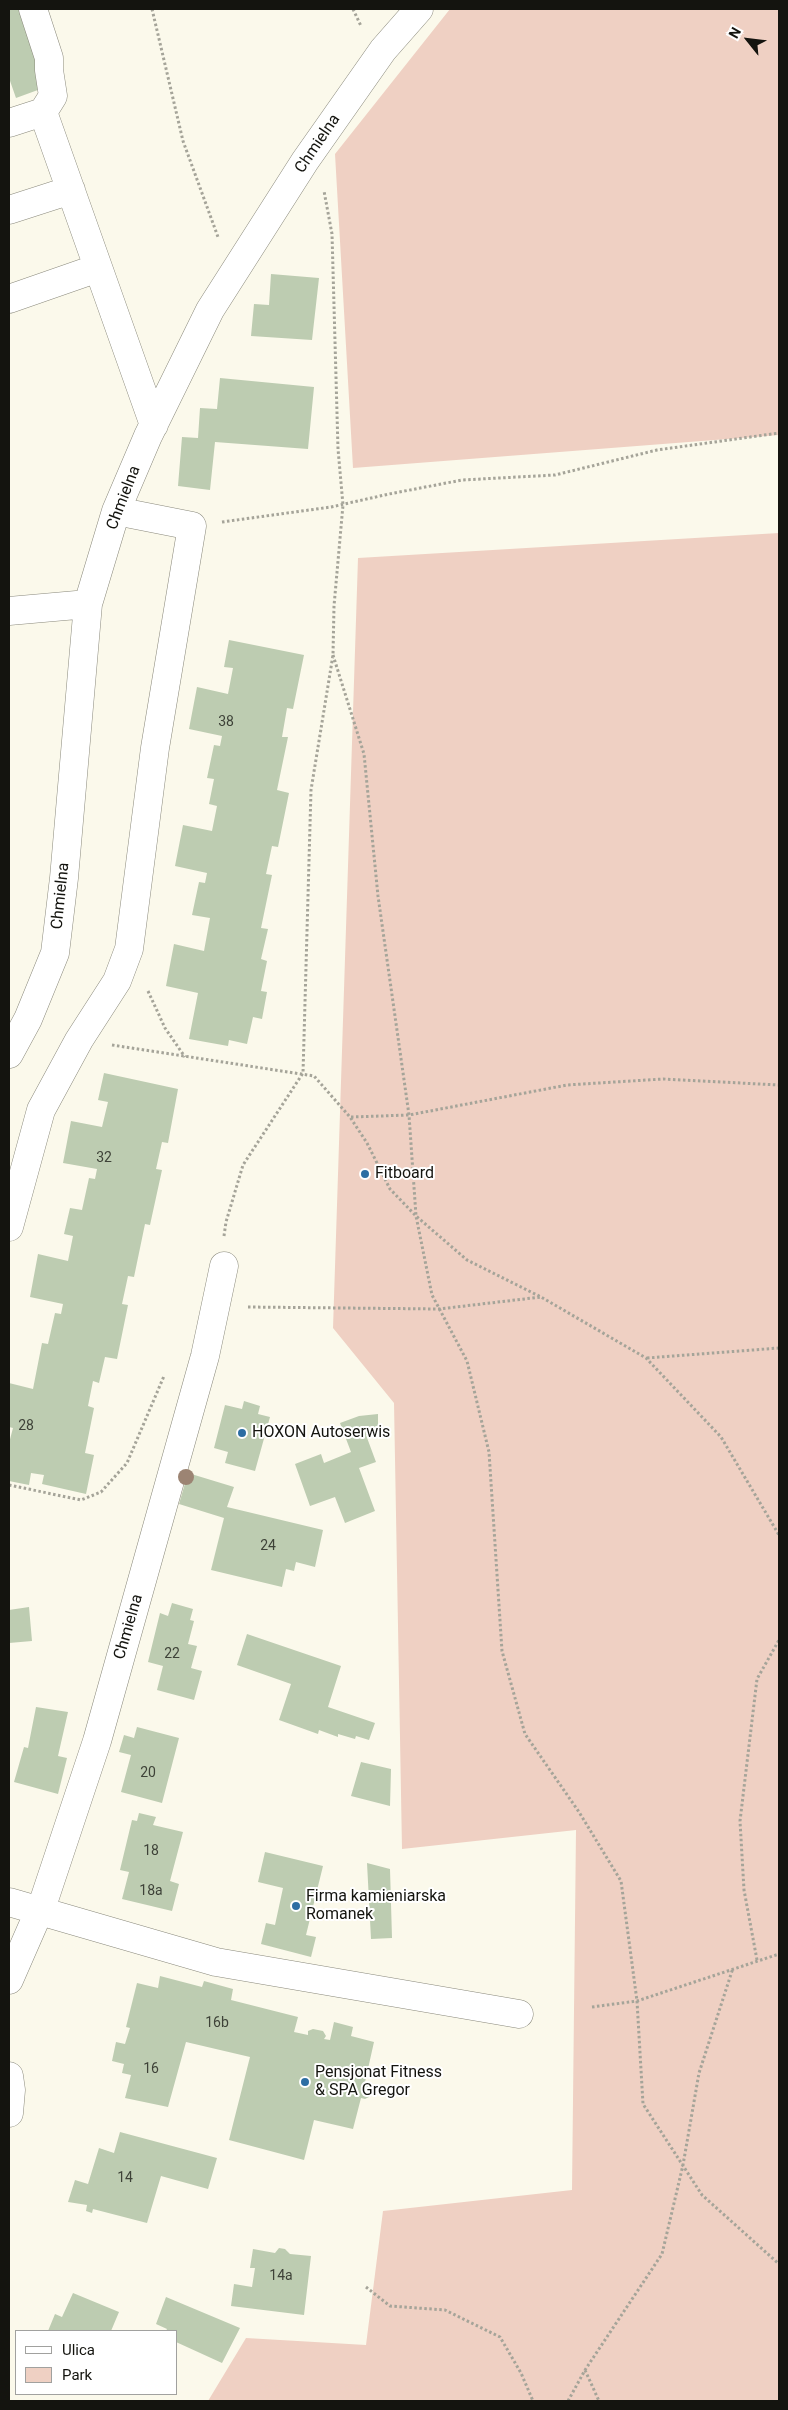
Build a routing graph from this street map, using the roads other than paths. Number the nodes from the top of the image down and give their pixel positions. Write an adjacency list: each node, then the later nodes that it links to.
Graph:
1 (33, 9): 3 (street)
2 (419, 9): 9 (street, Chmielna)
3 (43, 112): 4 (street); 5 (street)
4 (9, 123)
5 (70, 190): 6 (street); 7 (street)
6 (9, 210)
7 (98, 268): 8 (street); 9 (street)
8 (9, 299)
9 (154, 425): 10 (street, Chmielna)
10 (116, 511): 11 (street, Chmielna); 14 (street)
11 (88, 604): 12 (street); 13 (street, Chmielna)
12 (9, 611)
13 (9, 1054)
14 (9, 1227)
15 (224, 1266): 17 (street, Chmielna)
16 (9, 1902): 17 (street)
17 (39, 1912): 18 (street, Chmielna); 19 (street)
18 (9, 1980)
19 (519, 2014)
20 (9, 2076): 21 (street)
21 (9, 2113)

